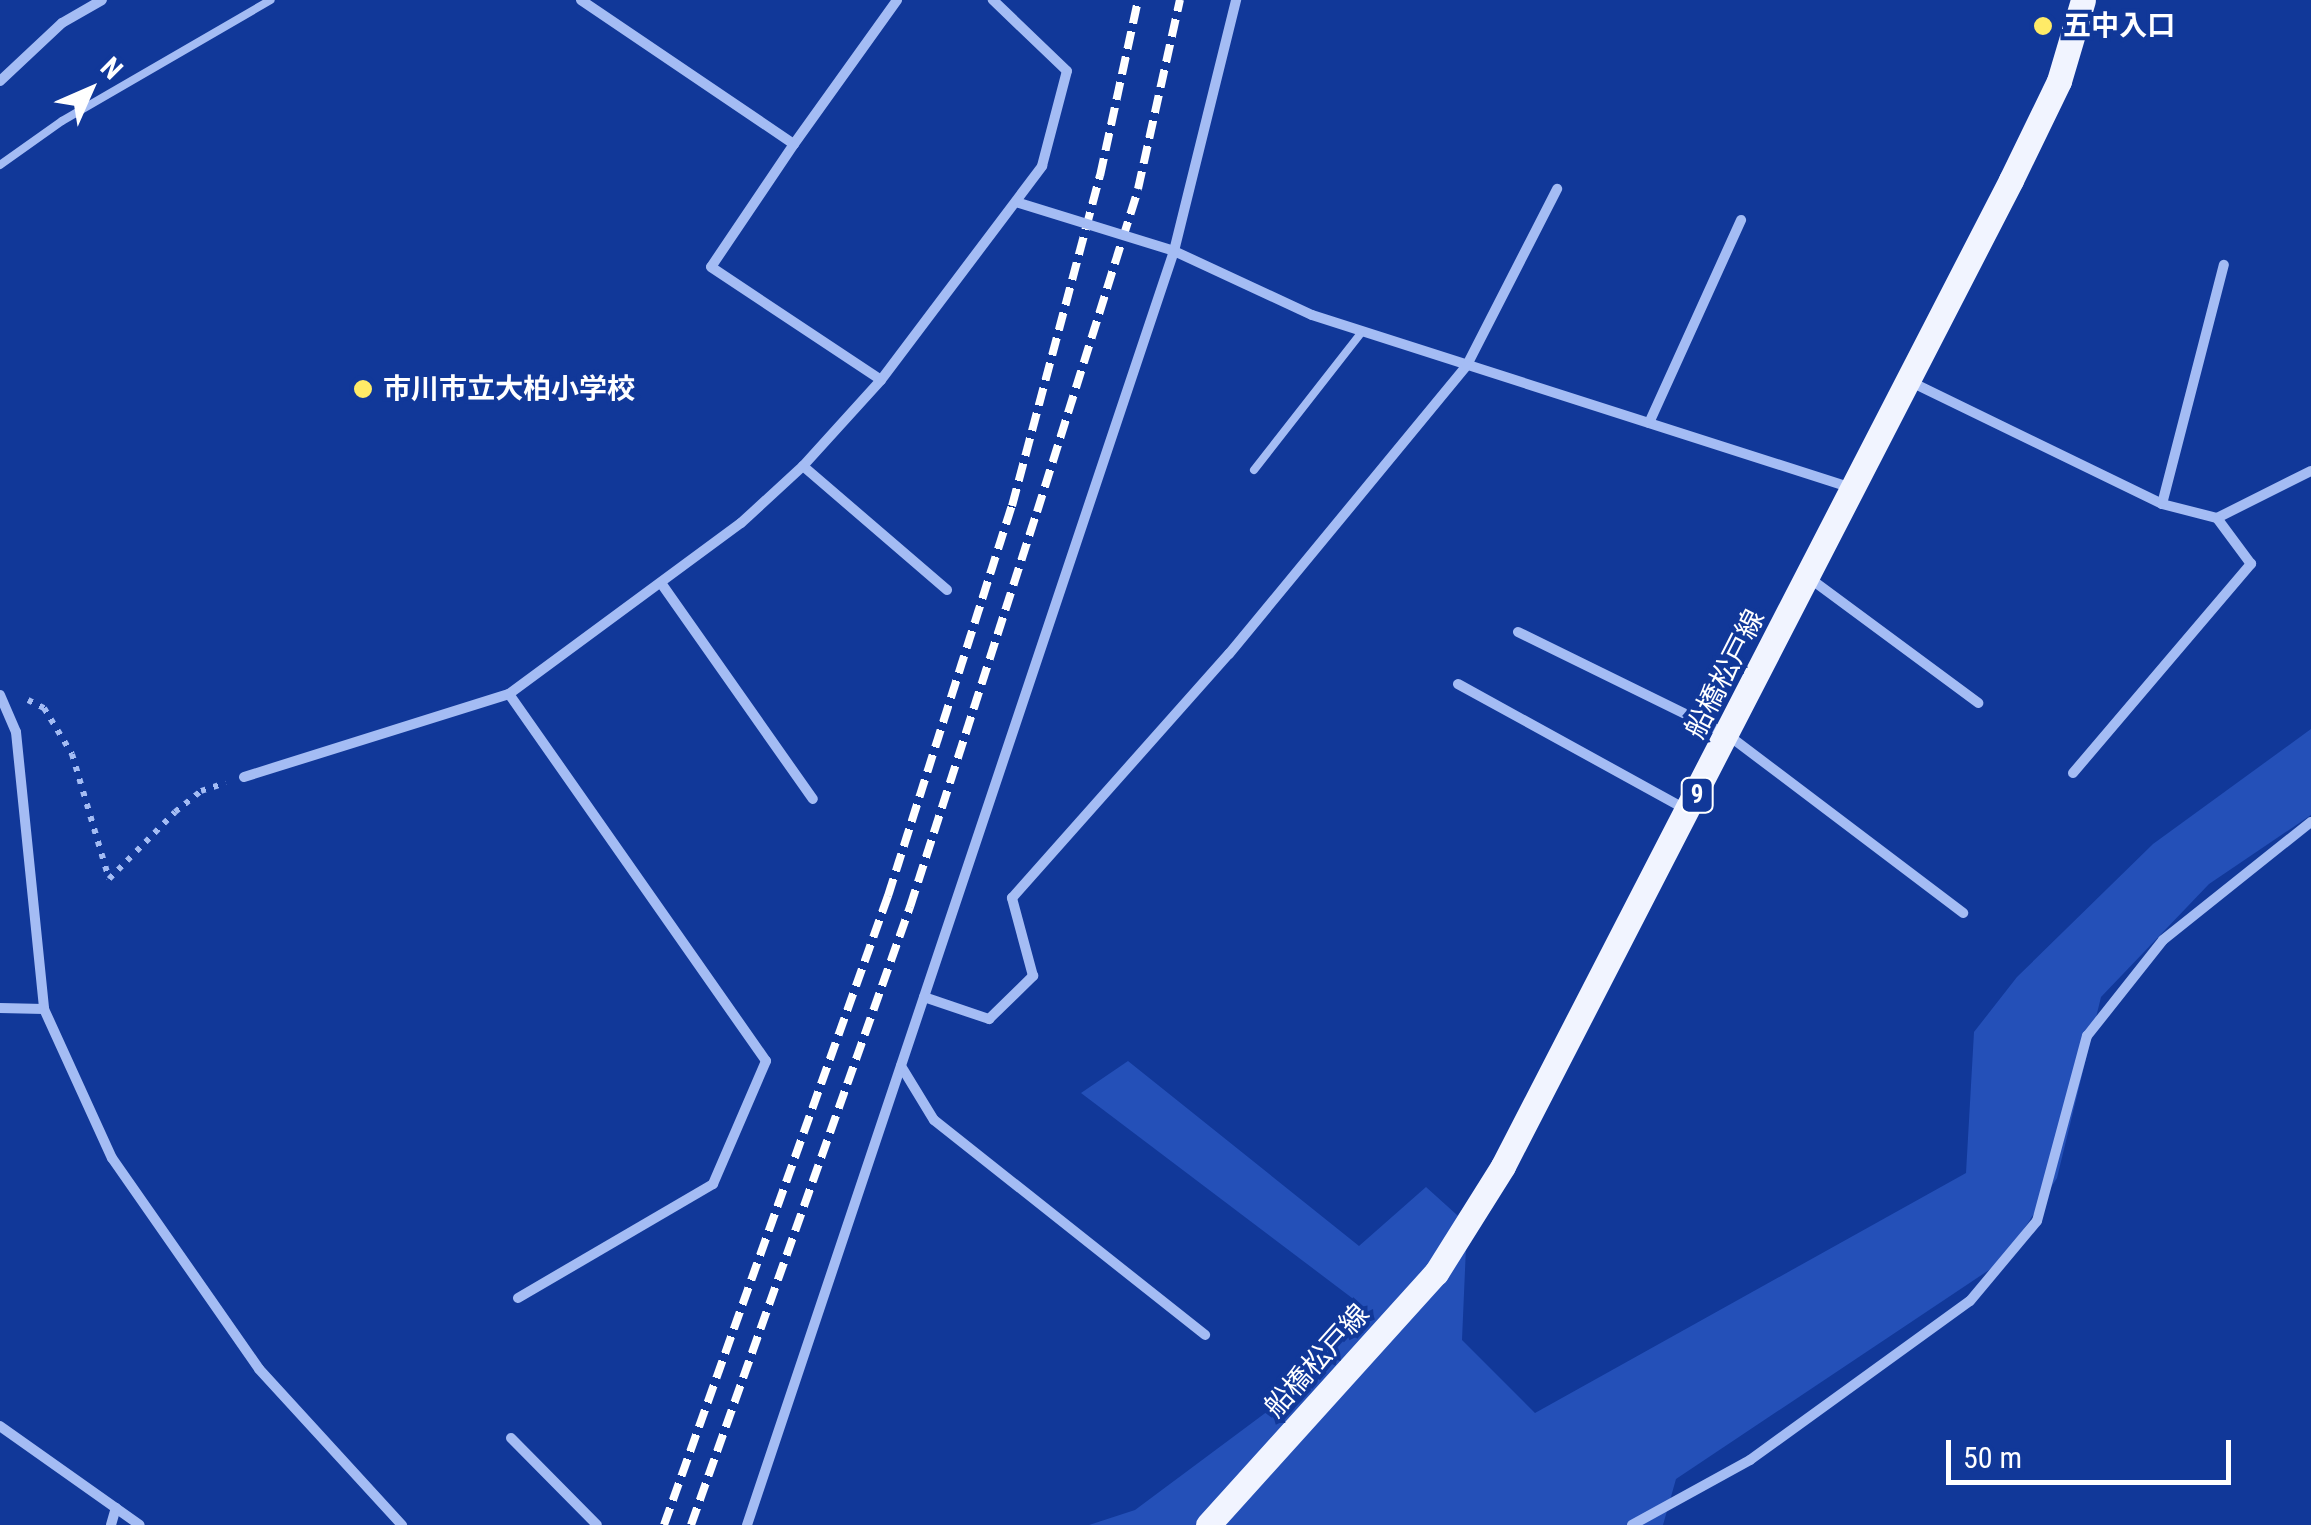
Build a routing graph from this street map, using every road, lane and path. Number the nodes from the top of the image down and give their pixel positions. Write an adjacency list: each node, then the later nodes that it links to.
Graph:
1 (102, 0): 8 (street)
2 (270, 0): 10 (lane)
3 (581, 0): 9 (street)
4 (897, 0): 9 (street)
5 (993, 0): 12 (street)
6 (1236, 0): 14 (street)
7 (2083, 0): 19 (main road, 船橋松戸線 / 9)
8 (0, 81)
9 (794, 144): 18 (street)
10 (0, 165)
11 (1556, 189): 17 (street)
12 (1016, 202): 14 (street, bridge); 18 (street)
13 (1741, 220): 20 (street)
14 (1174, 251): 16 (street); 43 (street)
15 (2224, 265): 25 (street)
16 (1362, 332): 17 (street); 22 (lane)
17 (1466, 366): 20 (street); 43 (street)
18 (880, 380): 21 (street)
19 (1909, 381): 24 (main road, 船橋松戸線 / 9); 25 (street)
20 (1649, 422): 24 (street)
21 (803, 466): 28 (street); 29 (street)
22 (1254, 470)
23 (2311, 471): 26 (street)
24 (1854, 489): 27 (main road, 船橋松戸線 / 9)
25 (2162, 504): 26 (street)
26 (2216, 518): 37 (street)
27 (1808, 577): 35 (street); 36 (main road, 船橋松戸線 / 9)
28 (661, 583): 34 (street); 39 (street)
29 (947, 590)
30 (1518, 632): 36 (street)
31 (1458, 684): 40 (street)
32 (15, 693): 38 (path)
33 (0, 694): 45 (street)
34 (509, 694): 38 (street); 47 (street)
35 (1978, 703)
36 (1728, 735): 40 (main road, 船橋松戸線 / 9); 42 (street)
37 (2073, 773)
38 (244, 777)
39 (813, 799)
40 (1688, 812): 57 (main road, 船橋松戸線 / 9)
41 (2311, 822): 58 (street)
42 (1963, 913)
43 (924, 997): 46 (street)
44 (0, 1008): 45 (street)
45 (44, 1010): 54 (street)
46 (901, 1066): 48 (street); 56 (street)
47 (518, 1298)
48 (1206, 1335)
49 (0, 1426): 51 (street)
50 (511, 1438): 55 (street)
51 (116, 1508): 52 (street); 53 (street)
52 (111, 1525)
53 (140, 1525)
54 (402, 1525)
55 (597, 1525)
56 (747, 1525)
57 (1208, 1525)
58 (1632, 1525)

